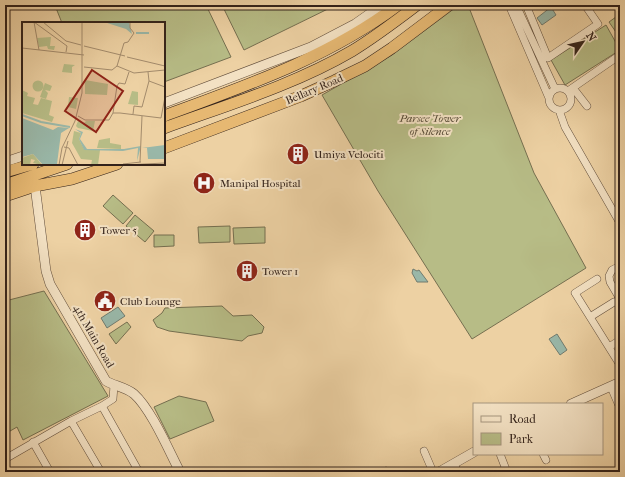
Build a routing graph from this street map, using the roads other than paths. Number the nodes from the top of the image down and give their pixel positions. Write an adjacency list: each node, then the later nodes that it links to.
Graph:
1 (398, 5): 8 (highway)
2 (417, 5): 17 (highway, Bellary Road)
3 (449, 5): 18 (highway, Bellary Road)
4 (509, 5): 12 (street)
5 (516, 5): 10 (street)
6 (526, 5): 7 (street)
7 (585, 5)
8 (384, 9): 13 (street); 16 (highway)
9 (620, 55): 11 (street)
10 (556, 89): 11 (street); 12 (street)
11 (570, 90): 14 (street); 15 (street)
12 (549, 98): 15 (street)
13 (165, 104)
14 (587, 106)
15 (559, 110): 28 (street)
16 (165, 116)
17 (165, 128)
18 (165, 148)
19 (22, 156): 20 (street)
20 (5, 162)
21 (30, 165): 24 (highway)
22 (64, 165): 25 (highway)
23 (114, 165): 26 (highway)
24 (5, 172)
25 (5, 185)
26 (36, 186): 27 (highway); 37 (street, 4th Main Road)
27 (5, 196)
28 (620, 223)
29 (620, 266): 31 (street)
30 (597, 279): 32 (street)
31 (617, 301): 32 (street)
32 (590, 317): 34 (street)
33 (620, 340): 34 (street)
34 (609, 347): 35 (street)
35 (620, 365)
36 (620, 382): 38 (street)
37 (114, 385): 40 (street); 52 (street, 4th Main Road)
38 (611, 387): 39 (street); 41 (street)
39 (573, 403)
40 (102, 406): 42 (street); 51 (street)
41 (620, 408)
42 (71, 421): 43 (street); 50 (street)
43 (33, 442): 47 (street); 49 (street)
44 (424, 451): 53 (street)
45 (473, 453): 48 (street)
46 (500, 455): 55 (street)
47 (5, 459)
48 (456, 468): 54 (street)
49 (50, 472)
50 (101, 472)
51 (139, 472)
52 (180, 472)
53 (433, 472)
54 (439, 472)
55 (507, 472)

